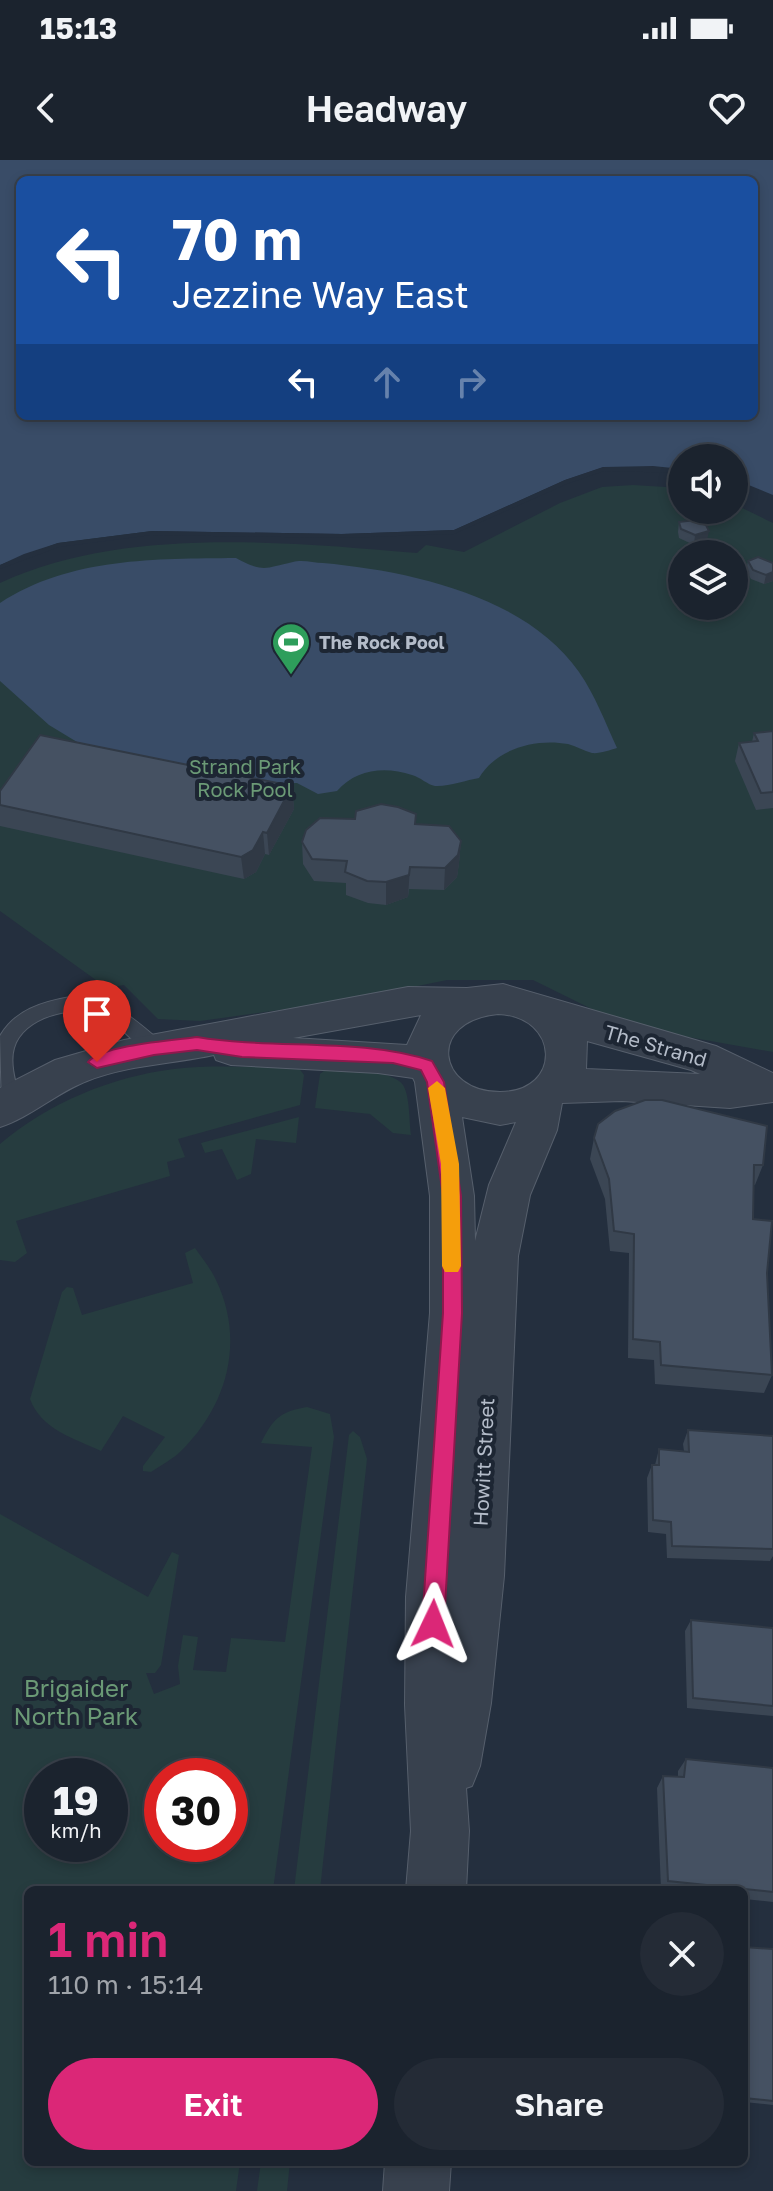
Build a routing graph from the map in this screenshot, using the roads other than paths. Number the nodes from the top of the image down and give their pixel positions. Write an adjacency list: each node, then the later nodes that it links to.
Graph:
1 (464, 1004): 2 (street); 3 (street); 5 (street)
2 (542, 1013): 6 (street, The Strand); 7 (street)
3 (197, 1044): 4 (street); 5 (street)
4 (154, 1048): 8 (street); 8 (lane)
5 (431, 1073): 7 (street); 9 (street, Howitt Street)
6 (769, 1089): 7 (street, The Strand)
7 (549, 1092): 9 (street, Howitt Street)
8 (5, 1106)
9 (440, 1831): 10 (street, Howitt Street)
10 (436, 1886)
11 (418, 2166): 12 (street)
12 (416, 2191)

